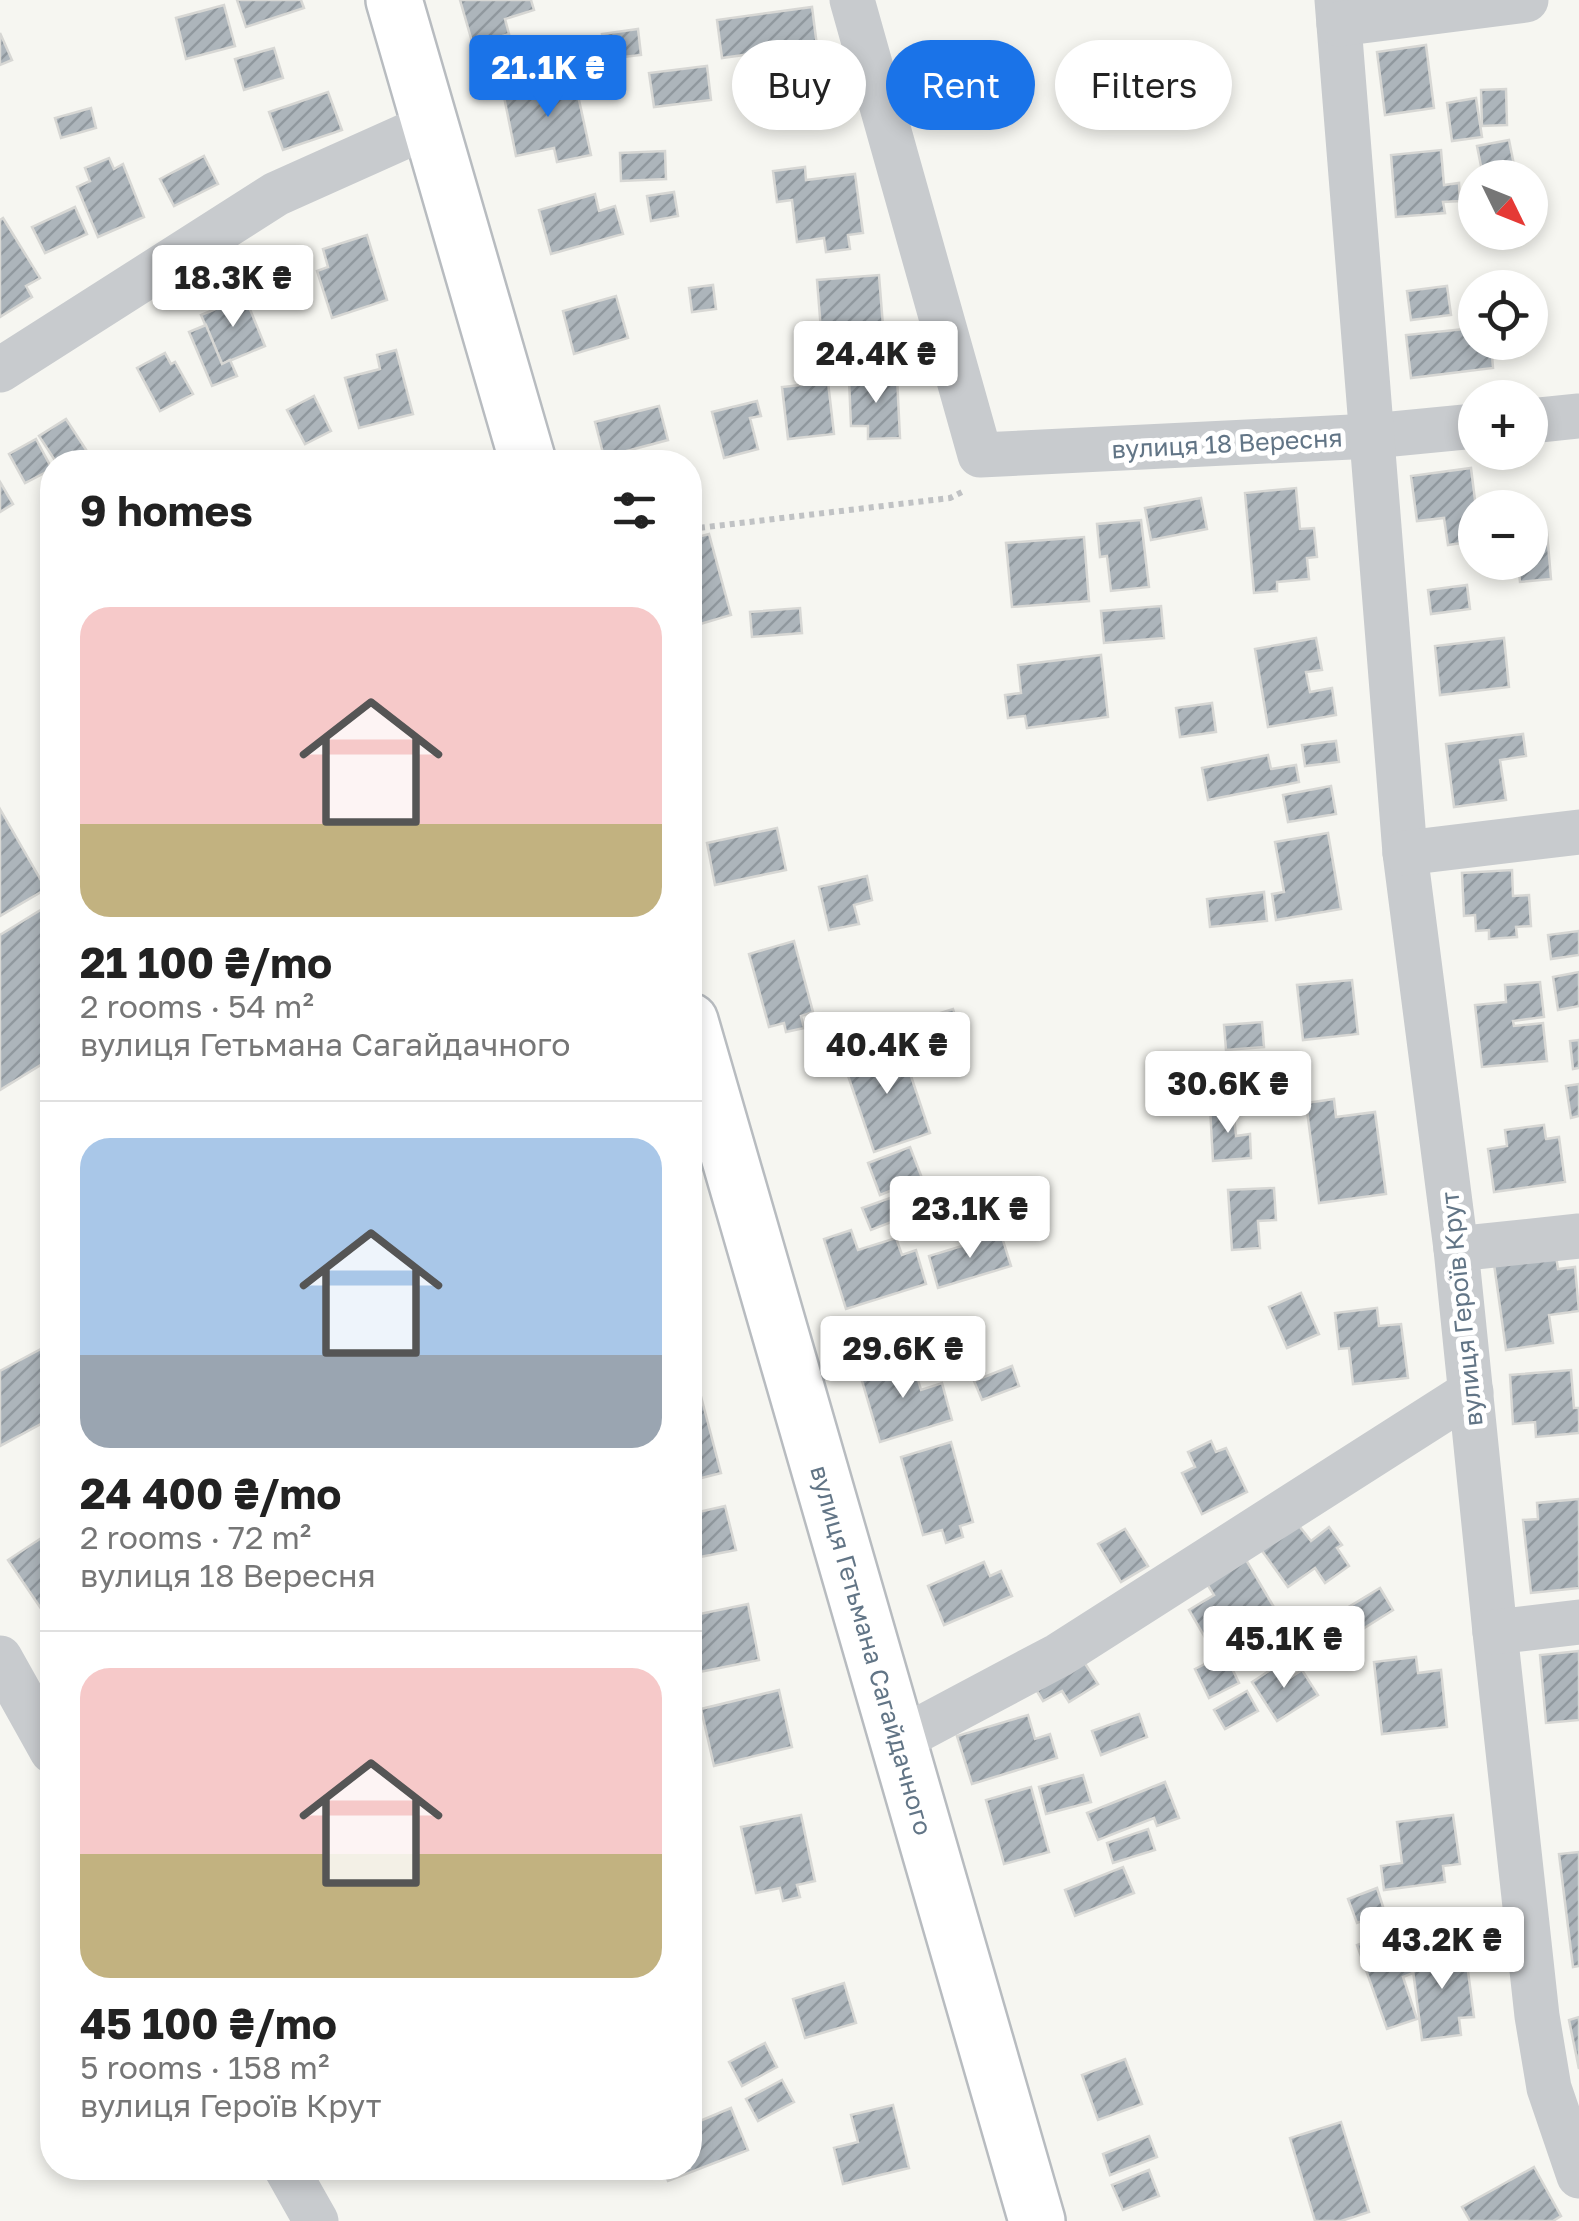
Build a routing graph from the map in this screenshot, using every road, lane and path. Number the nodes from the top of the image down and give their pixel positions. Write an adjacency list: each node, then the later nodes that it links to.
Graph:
1 (394, 0): 5 (main road)
2 (852, 0): 12 (street)
3 (1526, 0): 4 (street)
4 (1338, 12): 10 (street, вулиця Героїв Крут)
5 (430, 125): 6 (street); 11 (main road)
6 (0, 370)
7 (1579, 416): 8 (street)
8 (1548, 419)
9 (1458, 428): 10 (street, вулиця 18 Вересня)
10 (1372, 436): 12 (street, вулиця 18 Вересня); 15 (street, вулиця Героїв Крут)
11 (525, 450)
12 (980, 455): 13 (path)
13 (702, 529)
14 (1579, 832): 15 (street)
15 (1405, 853): 18 (street, вулиця Героїв Крут)
16 (702, 1062): 24 (main road, вулиця Гетьмана Сагайдачного)
17 (1579, 1236): 18 (street)
18 (1456, 1250): 19 (street, вулиця Героїв Крут)
19 (1470, 1392): 21 (street, вулиця Героїв Крут); 24 (street)
20 (1579, 1622): 21 (street)
21 (1495, 1632): 25 (street, вулиця Героїв Крут)
22 (0, 1658): 23 (street)
23 (40, 1730)
24 (899, 1740): 28 (main road, вулиця Гетьмана Сагайдачного)
25 (1579, 2176)
26 (293, 2180): 27 (street)
27 (316, 2221)
28 (1037, 2221)

